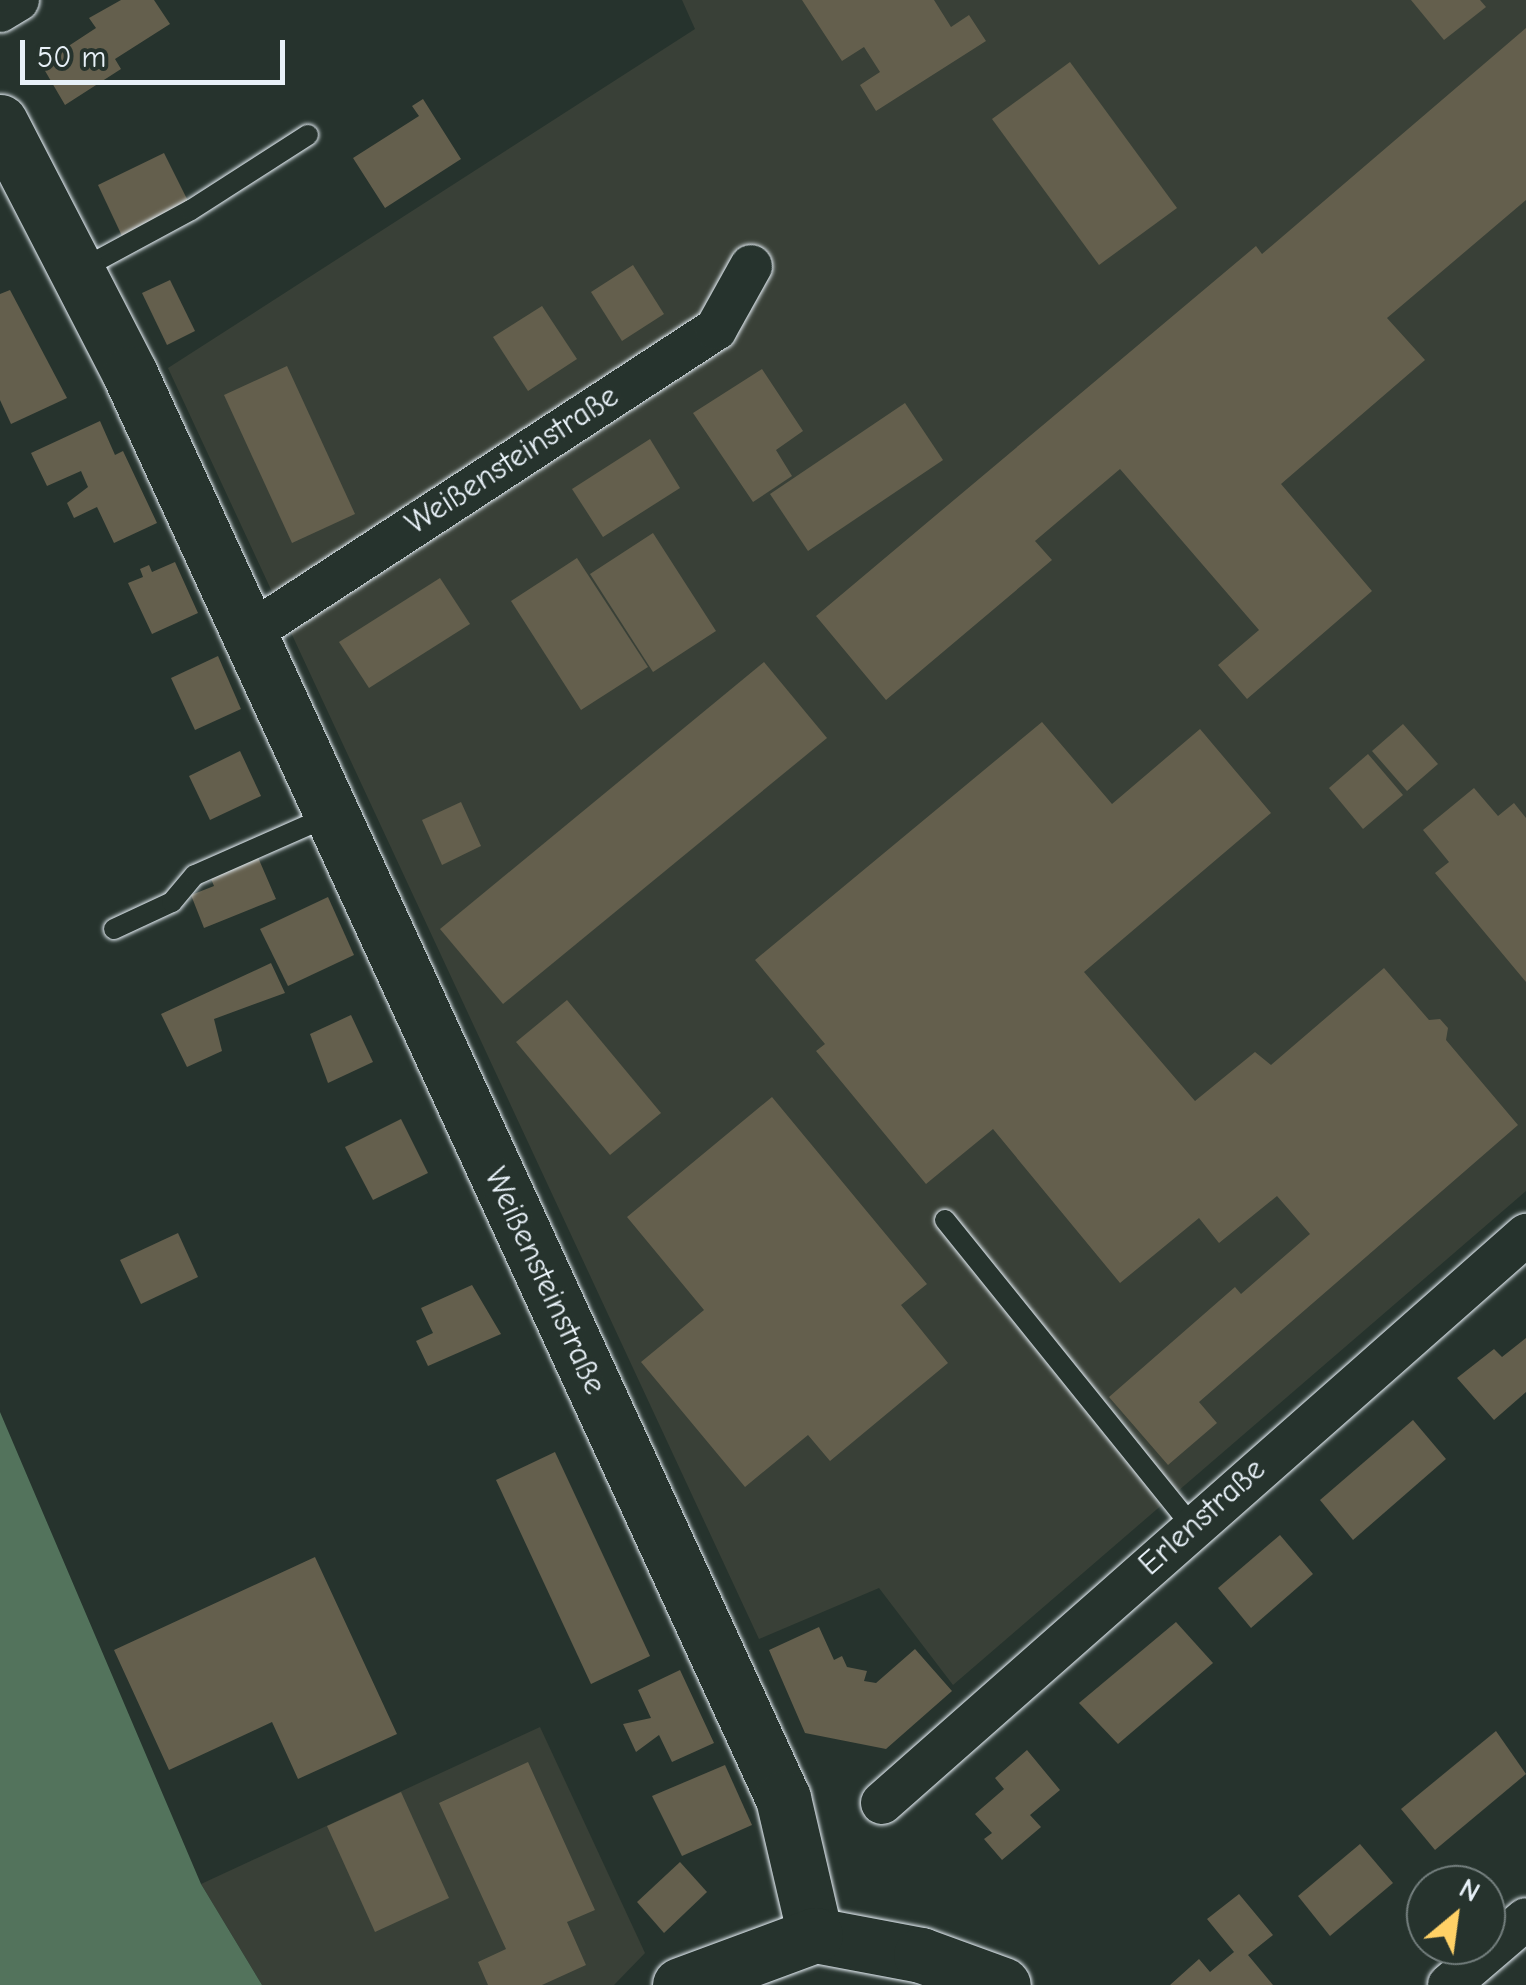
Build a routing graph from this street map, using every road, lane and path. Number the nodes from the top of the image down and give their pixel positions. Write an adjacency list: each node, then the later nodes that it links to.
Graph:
1 (18, 0): 2 (street)
2 (0, 11)
3 (0, 122): 6 (street, Weißensteinstraße)
4 (308, 135): 6 (lane)
5 (750, 266): 7 (street, Weißensteinstraße)
6 (78, 271): 7 (street, Weißensteinstraße)
7 (250, 633): 8 (street, Weißensteinstraße)
8 (332, 814): 9 (lane); 15 (street, Weißensteinstraße)
9 (114, 929)
10 (946, 1220): 12 (lane)
11 (1526, 1235): 12 (street, Erlenstraße)
12 (1192, 1526): 13 (street, Erlenstraße)
13 (882, 1803)
14 (1526, 1918): 18 (street)
15 (814, 1935): 16 (street); 17 (street)
16 (680, 1985)
17 (1003, 1985)
18 (1450, 1985)

